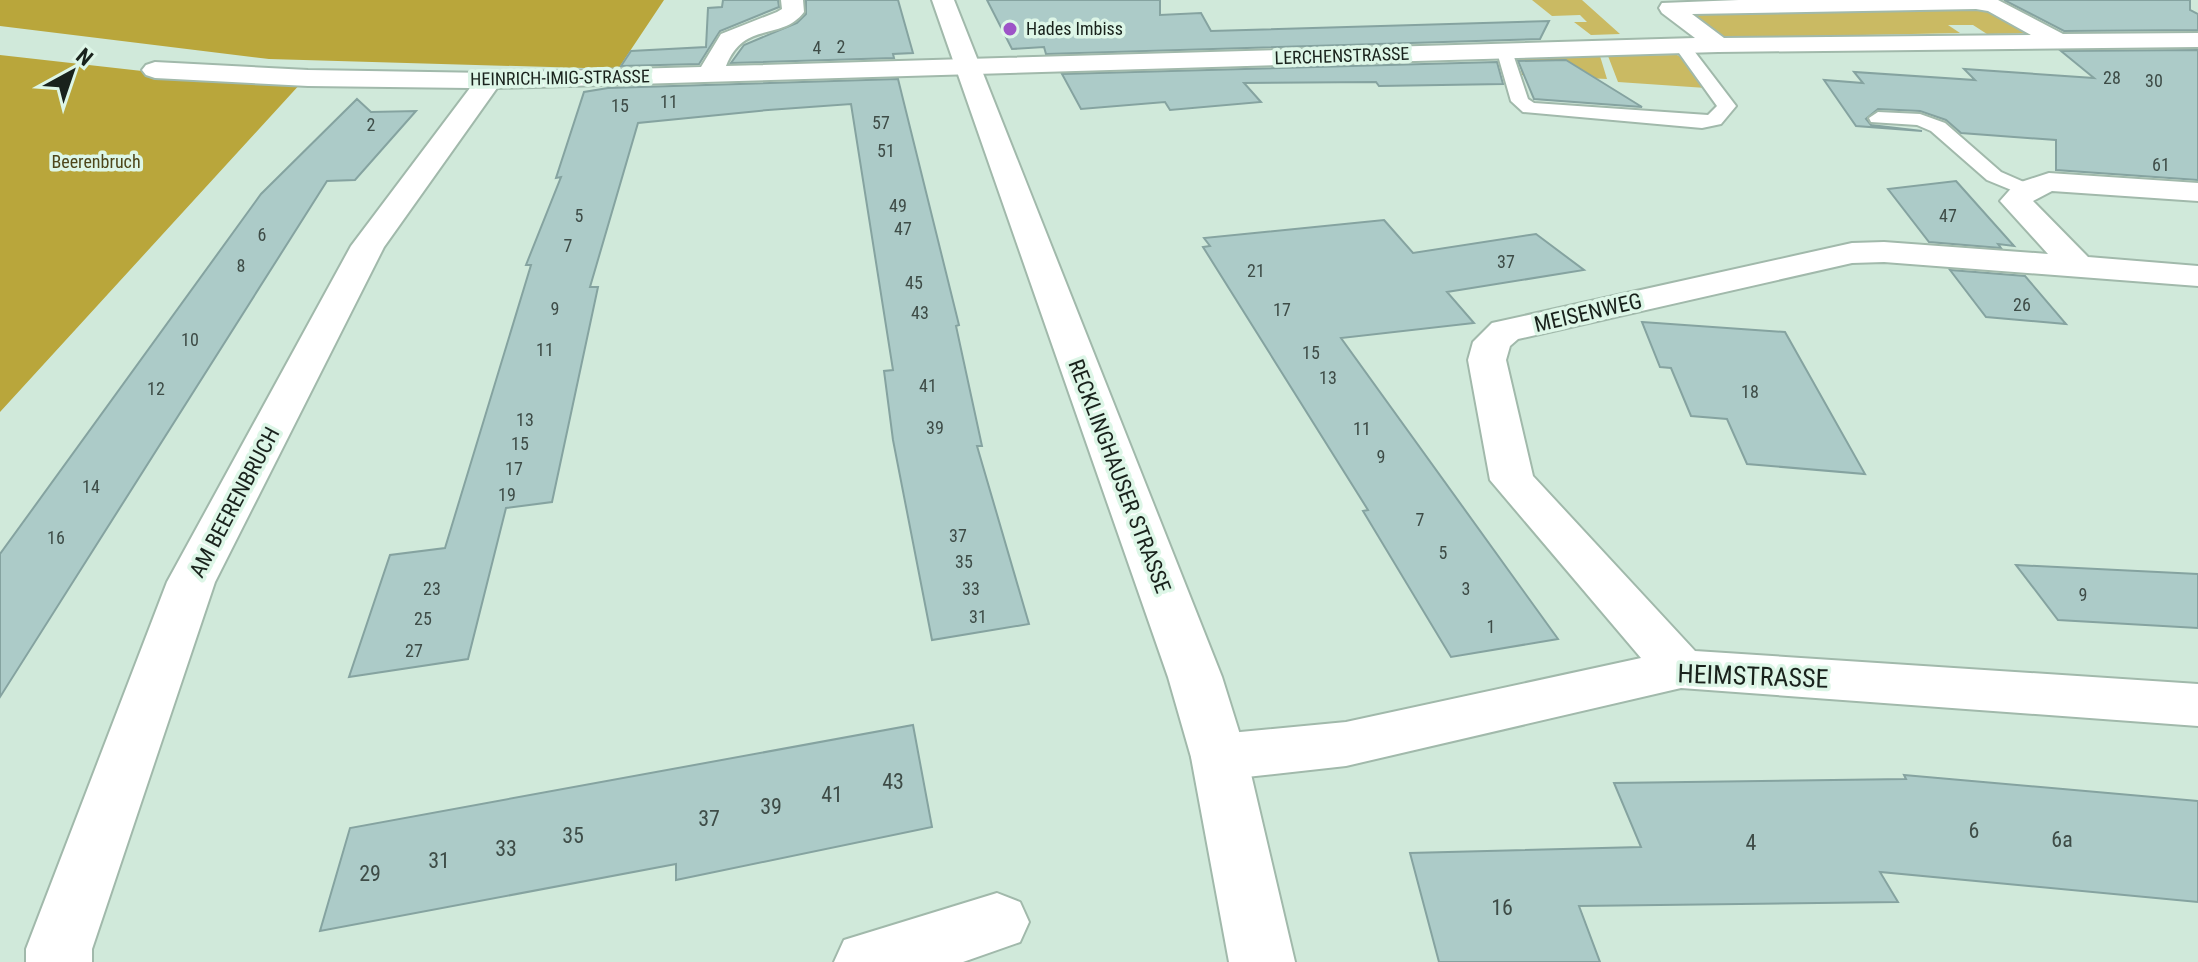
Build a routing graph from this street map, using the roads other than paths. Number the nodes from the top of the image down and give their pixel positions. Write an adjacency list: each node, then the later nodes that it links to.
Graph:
1 (792, 0): 10 (street)
2 (943, 0): 8 (street, RECKLINGHAUSER STRASSE)
3 (2058, 40): 4 (street, LERCHENSTRASSE); 5 (street, LERCHENSTRASSE); 5 (street, LERCHENSTRASSE)
4 (2198, 40)
5 (1718, 45): 6 (street, LERCHENSTRASSE)
6 (1682, 46): 7 (street, LERCHENSTRASSE); 7 (lane)
7 (1505, 52): 8 (street, LERCHENSTRASSE)
8 (965, 66): 10 (street, HEINRICH-IMIG-STRASSE); 19 (street, RECKLINGHAUSER STRASSE)
9 (155, 70): 11 (street, HEINRICH-IMIG-STRASSE)
10 (710, 74): 11 (street, HEINRICH-IMIG-STRASSE)
11 (489, 81): 21 (street, AM BEERENBRUCH)
12 (1878, 118): 13 (lane)
13 (2026, 190): 14 (street); 15 (street)
14 (2198, 192)
15 (2078, 267): 16 (street, MEISENWEG); 17 (street, MEISENWEG)
16 (2198, 276)
17 (1681, 669): 18 (street, HEIMSTRASSE); 19 (street, HEIMSTRASSE)
18 (2198, 705)
19 (1219, 757): 23 (street, RECKLINGHAUSER STRASSE)
20 (997, 922): 22 (street)
21 (59, 962)
22 (867, 962)
23 (1262, 962)

